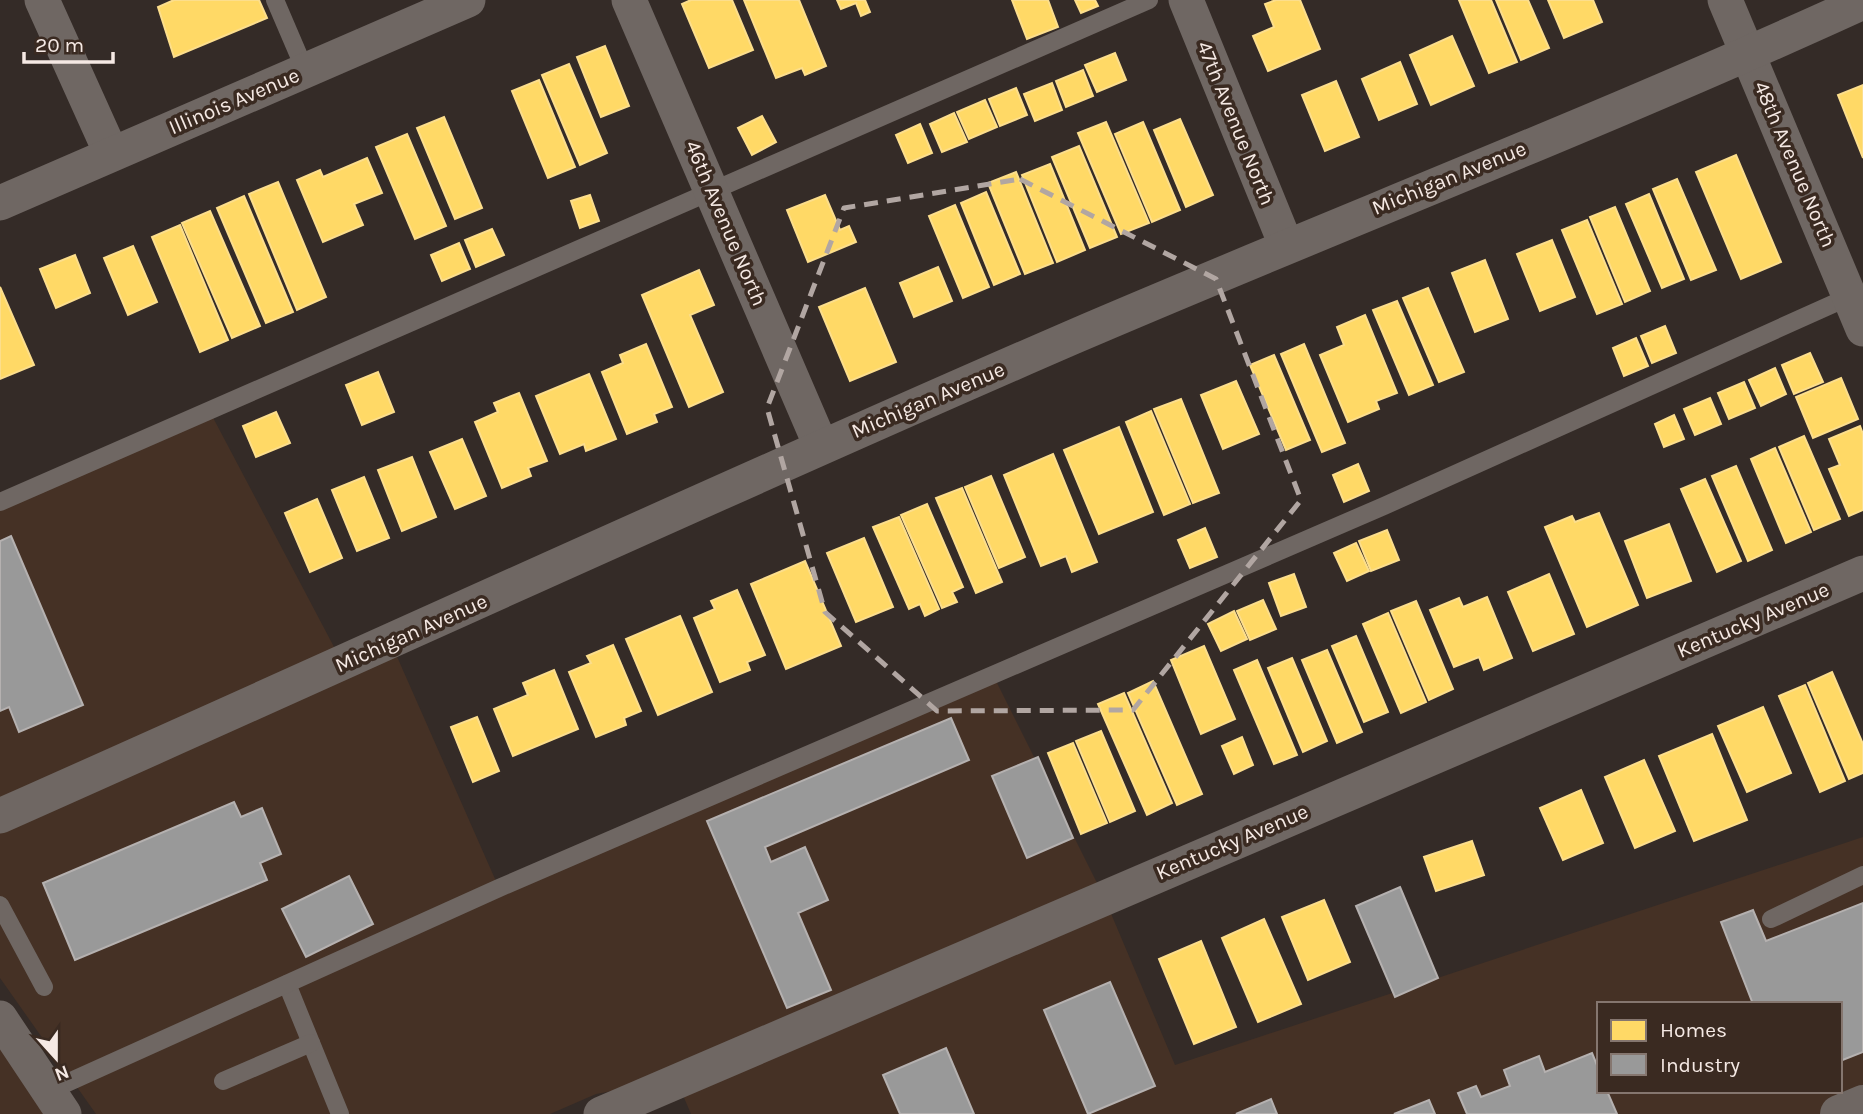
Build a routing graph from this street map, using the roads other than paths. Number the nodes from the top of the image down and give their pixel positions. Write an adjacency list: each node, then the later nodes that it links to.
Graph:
1 (42, 0): 11 (street)
2 (275, 0): 10 (lane)
3 (468, 0): 10 (street, Illinois Avenue)
4 (629, 0): 12 (street, 46th Avenue North)
5 (1149, 0): 12 (lane)
6 (1186, 0): 14 (street, 47th Avenue North)
7 (1725, 0): 9 (street, 48th Avenue North)
8 (1863, 2): 9 (street, Michigan Avenue)
9 (1749, 54): 14 (street, Michigan Avenue); 15 (street, 48th Avenue North)
10 (304, 70): 11 (street, Illinois Avenue)
11 (111, 153): 13 (street, Illinois Avenue)
12 (712, 191): 17 (street, 46th Avenue North); 18 (lane)
13 (0, 203)
14 (1286, 245): 17 (street, Michigan Avenue)
15 (1856, 294): 16 (street, 48th Avenue North); 24 (lane)
16 (1863, 328)
17 (821, 446): 20 (street, Michigan Avenue)
18 (0, 502)
19 (1863, 573): 32 (street, Kentucky Avenue)
20 (0, 816)
21 (1863, 875): 23 (lane)
22 (0, 905): 25 (lane)
23 (1771, 919)
24 (287, 984): 27 (lane); 29 (lane)
25 (44, 987)
26 (0, 1018): 29 (street)
27 (311, 1043): 28 (lane); 31 (lane)
28 (223, 1080)
29 (56, 1103)
30 (1863, 1104): 33 (street)
31 (340, 1114)
32 (601, 1114)
33 (1839, 1114)

